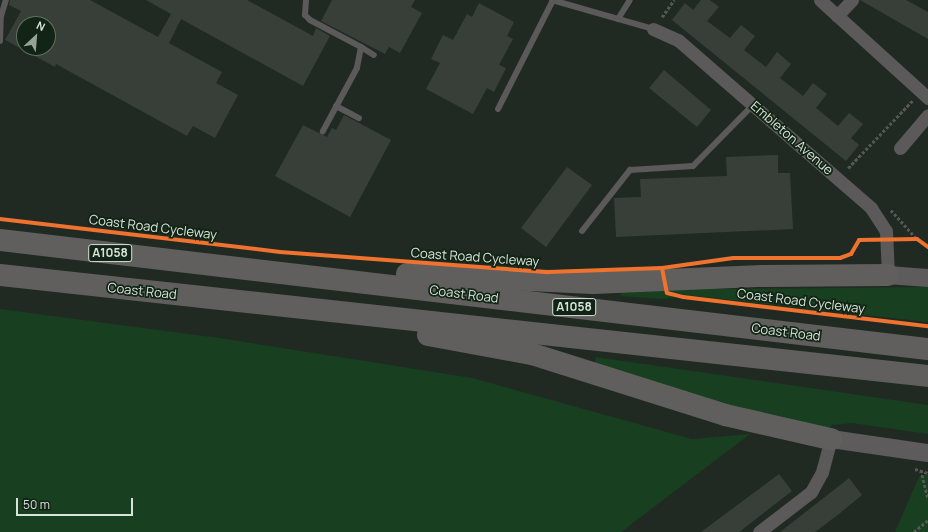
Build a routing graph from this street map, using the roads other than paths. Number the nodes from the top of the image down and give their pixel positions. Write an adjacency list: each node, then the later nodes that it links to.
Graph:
1 (6, 0): 10 (lane)
2 (306, 0): 11 (lane)
3 (552, 0): 8 (lane); 16 (lane)
4 (630, 0): 8 (lane)
5 (820, 0): 7 (street)
6 (852, 0): 7 (street)
7 (837, 16): 13 (street)
8 (618, 19): 9 (lane)
9 (653, 29): 14 (street, Embleton Avenue)
10 (0, 41)
11 (361, 47): 12 (lane); 15 (lane)
12 (374, 55)
13 (924, 95)
14 (753, 105): 21 (lane); 25 (street, Embleton Avenue)
15 (336, 106): 18 (lane); 19 (lane)
16 (498, 109)
17 (928, 115): 20 (street)
18 (359, 118)
19 (323, 131)
20 (900, 148)
21 (582, 231)
22 (0, 240): 23 (highway, Coast Road / A1058)
23 (220, 266): 25 (highway); 28 (highway, Coast Road / A1058)
24 (0, 276): 27 (highway, Coast Road / A1058)
25 (888, 276): 26 (street)
26 (928, 278)
27 (232, 300): 29 (highway, Coast Road / A1058); 30 (highway)
28 (928, 348)
29 (928, 376)
30 (831, 439): 31 (street); 32 (street)
31 (928, 453)
32 (759, 532)

